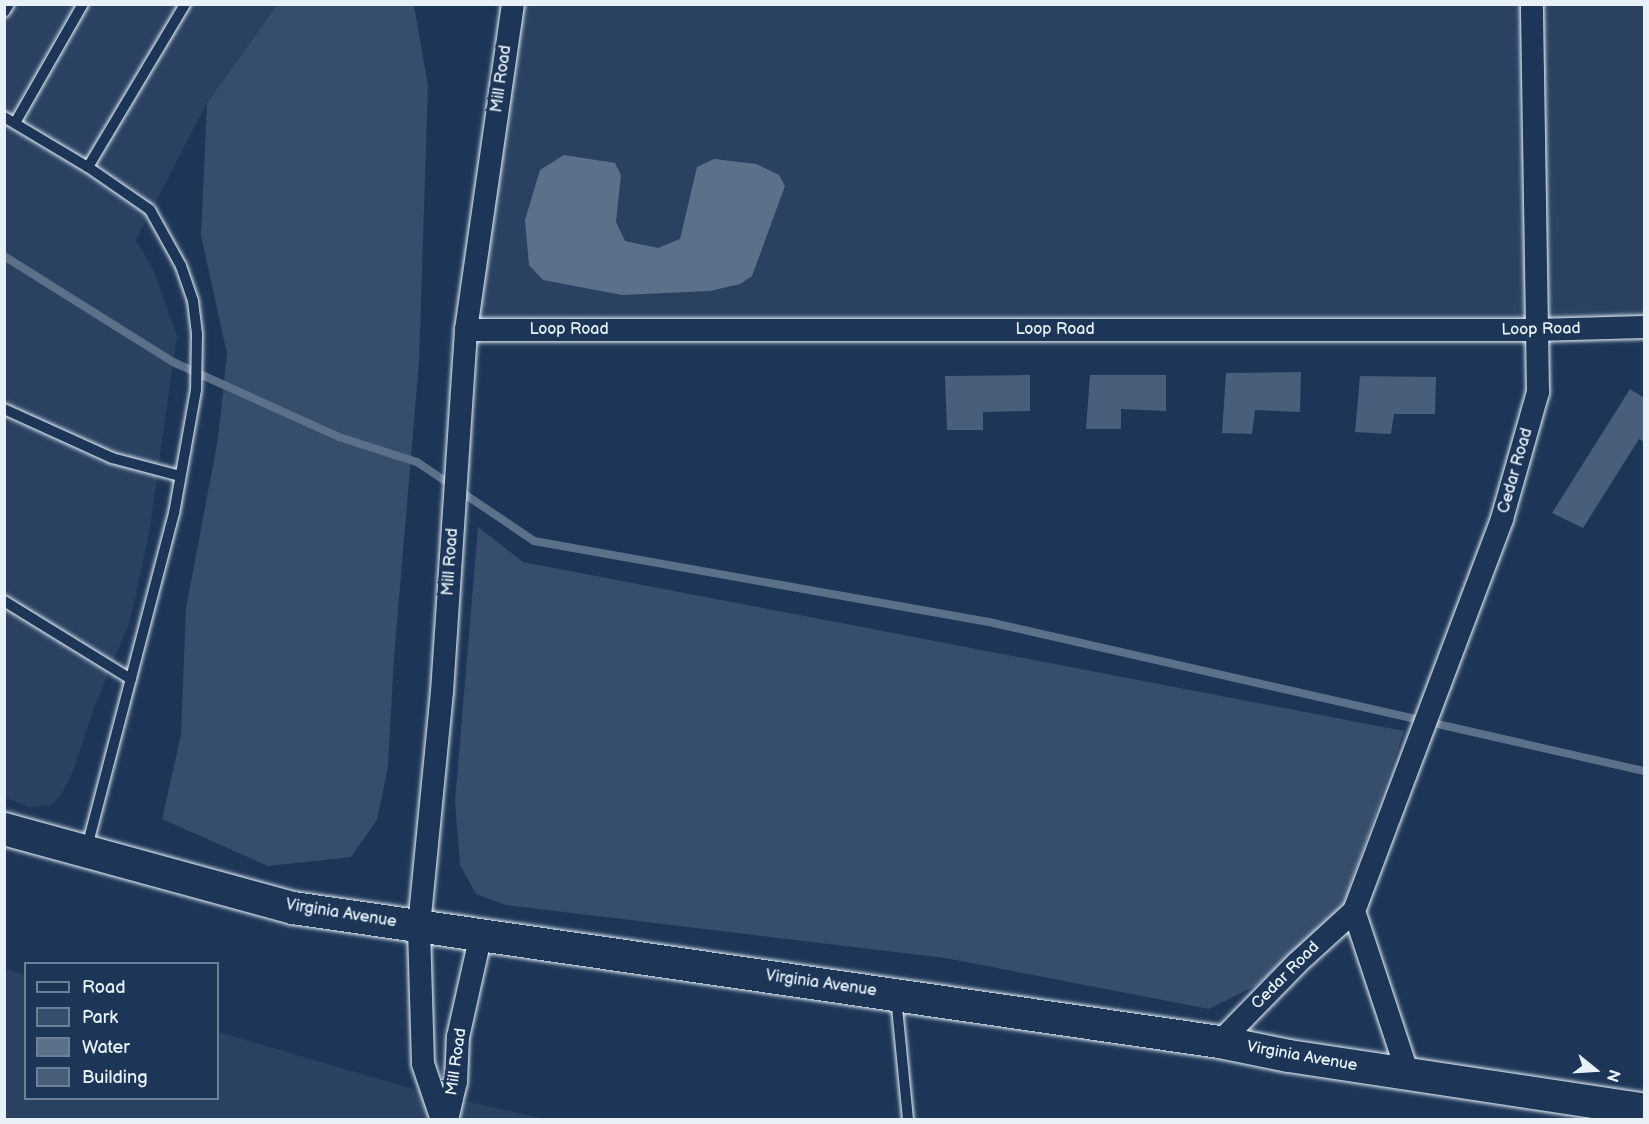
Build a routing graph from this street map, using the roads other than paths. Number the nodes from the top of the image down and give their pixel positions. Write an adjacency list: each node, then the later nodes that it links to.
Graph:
1 (9, 4): 6 (lane)
2 (83, 4): 8 (lane)
3 (185, 4): 9 (lane)
4 (513, 4): 11 (street, Mill Road)
5 (1532, 4): 12 (street, Cedar Road)
6 (4, 12)
7 (4, 117): 8 (lane)
8 (15, 123): 9 (lane)
9 (88, 167): 14 (lane)
10 (1644, 327): 12 (street, Loop Road)
11 (466, 330): 12 (street, Loop Road); 20 (street, Mill Road)
12 (1536, 330): 19 (street, Cedar Road)
13 (4, 410): 14 (lane)
14 (180, 476): 16 (lane)
15 (4, 601): 16 (lane)
16 (131, 679): 18 (lane)
17 (4, 829): 18 (main road, Virginia Avenue)
18 (86, 851): 20 (main road, Virginia Avenue)
19 (1354, 911): 23 (street, Cedar Road); 24 (street)
20 (419, 926): 21 (main road, Virginia Avenue); 26 (street, Mill Road)
21 (481, 934): 22 (main road, Virginia Avenue); 27 (street, Mill Road)
22 (895, 995): 23 (main road, Virginia Avenue); 28 (lane)
23 (1220, 1042): 24 (main road, Virginia Avenue)
24 (1408, 1074): 25 (main road, Virginia Avenue)
25 (1644, 1110)
26 (442, 1119)
27 (447, 1119)
28 (908, 1119)

